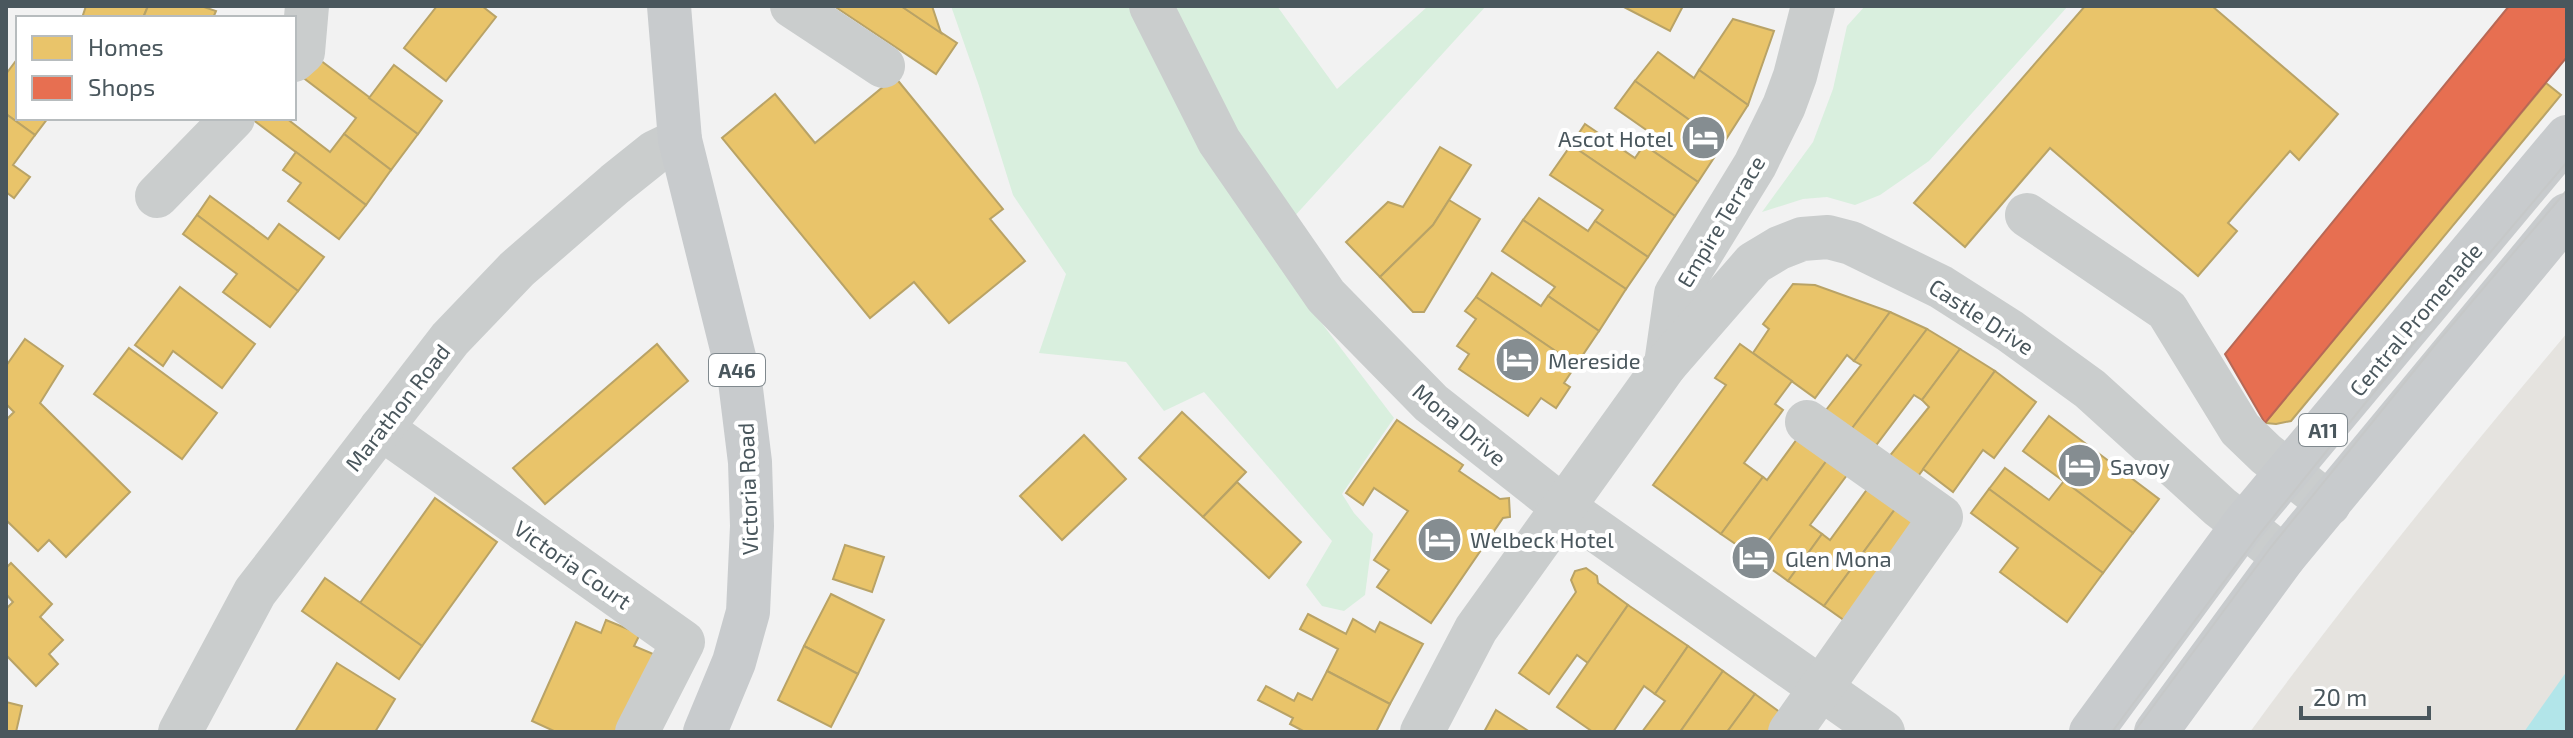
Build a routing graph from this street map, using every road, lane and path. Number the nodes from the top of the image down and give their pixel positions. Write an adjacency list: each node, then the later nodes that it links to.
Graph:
1 (307, 6): 6 (street)
2 (669, 6): 10 (main road, Victoria Road / A46)
3 (792, 6): 7 (street)
4 (1151, 6): 19 (street, Mona Drive)
5 (1813, 6): 14 (street, Empire Terrace)
6 (296, 58)
7 (883, 66)
8 (231, 120): 11 (street)
9 (2567, 137): 17 (main road, Central Promenade / A11)
10 (680, 140): 16 (street, Marathon Road); 25 (main road, Victoria Road / A46)
11 (157, 196)
12 (2027, 215): 17 (street)
13 (2567, 215): 18 (main road, A11)
14 (1666, 364): 19 (street, Empire Terrace); 20 (street, Castle Drive)
15 (1807, 422): 22 (street)
16 (381, 428): 23 (street, Marathon Road); 24 (street, Victoria Court)
17 (2289, 472): 18 (street); 20 (main road, Central Promenade / A11)
18 (2329, 504): 21 (main road, A11)
19 (1563, 507): 22 (street, Mona Drive); 26 (street, Empire Terrace)
20 (2243, 525): 21 (street, Castle Drive); 29 (main road, Central Promenade / A11)
21 (2284, 557): 30 (main road, A11)
22 (1820, 687): 27 (street); 28 (street, Mona Drive)
23 (180, 732)
24 (637, 732)
25 (705, 732)
26 (1422, 732)
27 (1790, 732)
28 (1883, 732)
29 (2091, 732)
30 (2156, 732)

